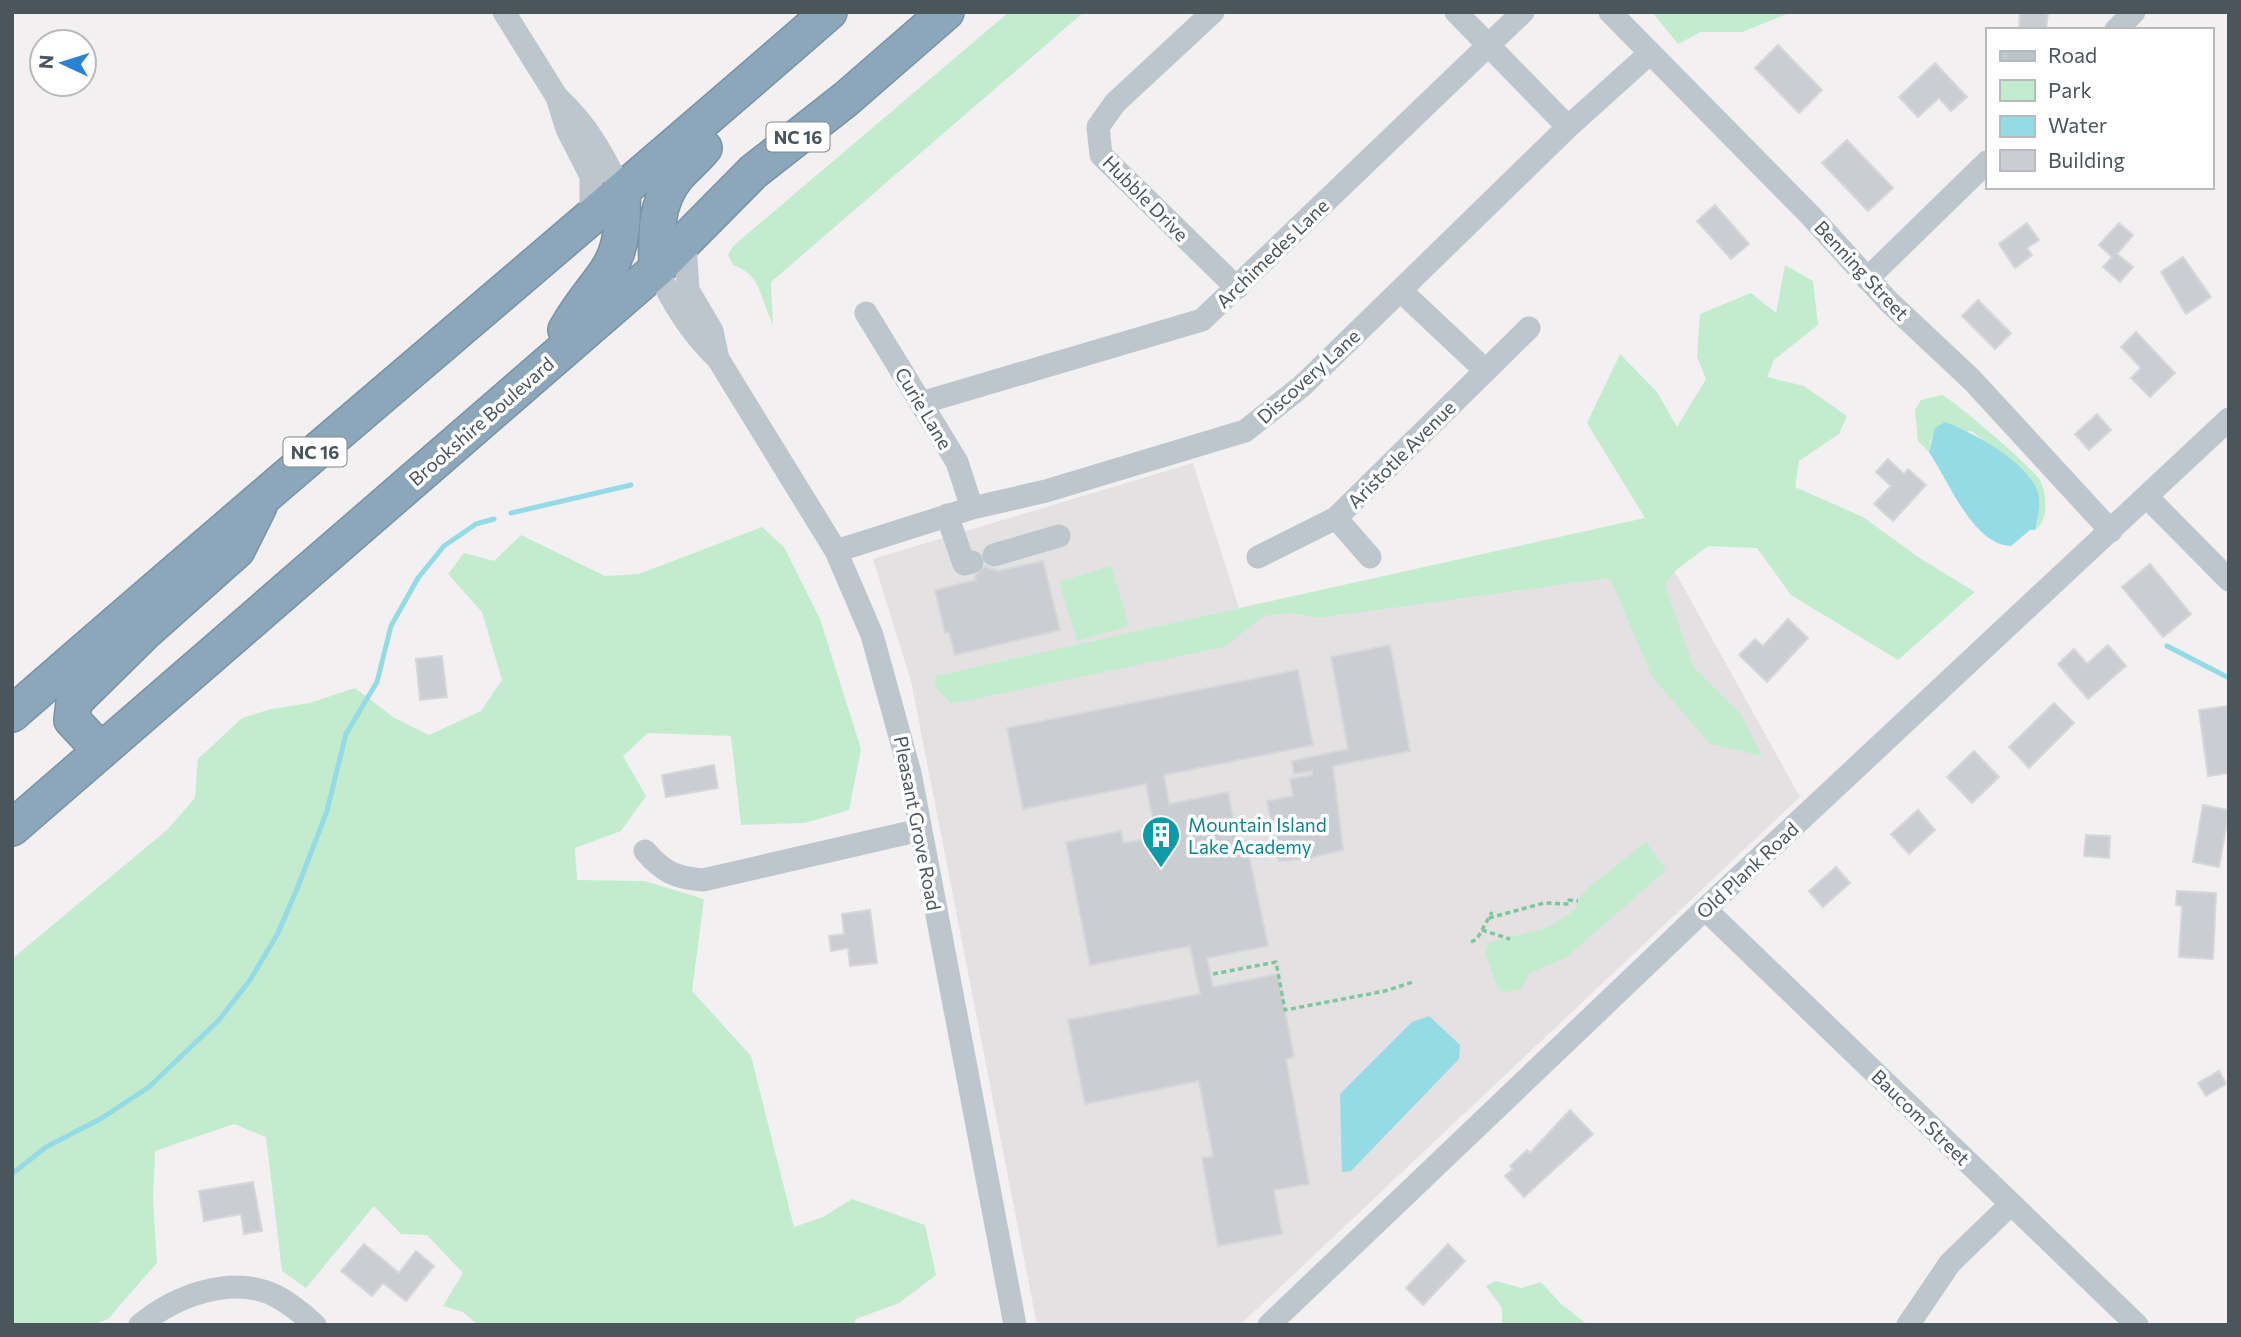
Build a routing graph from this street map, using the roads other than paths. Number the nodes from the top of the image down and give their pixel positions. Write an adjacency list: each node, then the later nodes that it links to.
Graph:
1 (504, 12): 13 (street)
2 (829, 12): 12 (highway, NC 16)
3 (946, 12): 18 (highway, Brookshire Boulevard / NC 16)
4 (1213, 12): 21 (street, Hubble Drive)
5 (1457, 12): 10 (street)
6 (1523, 12): 10 (street, Archimedes Lane)
7 (1610, 12): 11 (street, Benning Street)
8 (2134, 12): 9 (street)
9 (2118, 28)
10 (1487, 45): 14 (street); 21 (street, Archimedes Lane)
11 (1649, 54): 14 (street, Discovery Lane); 20 (street, Benning Street)
12 (747, 83): 16 (highway, NC 16); 19 (highway)
13 (557, 97): 16 (street); 17 (street)
14 (1568, 127): 22 (street, Discovery Lane)
15 (1986, 163): 20 (street)
16 (622, 193): 17 (highway, NC 16); 26 (highway)
17 (591, 220): 30 (highway, NC 16)
18 (685, 241): 19 (highway, Brookshire Boulevard / NC 16); 25 (street, Pleasant Grove Road)
19 (657, 269): 25 (street, Pleasant Grove Road); 26 (highway, Brookshire Boulevard / NC 16)
20 (1867, 279): 35 (street, Benning Street)
21 (1237, 288): 28 (street, Archimedes Lane)
22 (1401, 290): 27 (street); 32 (street, Discovery Lane)
23 (866, 313): 28 (street, Curie Lane)
24 (1529, 328): 27 (street, Aristotle Avenue)
25 (718, 359): 37 (street, Pleasant Grove Road)
26 (546, 365): 44 (highway, Brookshire Boulevard / NC 16)
27 (1485, 370): 34 (street, Aristotle Avenue)
28 (921, 403): 32 (street, Curie Lane)
29 (2229, 419): 31 (street, Old Plank Road)
30 (265, 493): 43 (highway, NC 16); 44 (highway)
31 (2147, 497): 35 (street, Old Plank Road); 42 (street)
32 (972, 508): 33 (street, Discovery Lane)
33 (947, 516): 37 (street, Discovery Lane); 41 (street)
34 (1336, 519): 39 (street, Aristotle Avenue); 40 (street)
35 (2111, 531): 48 (street, Old Plank Road)
36 (1059, 536): 38 (street)
37 (836, 551): 46 (street, Pleasant Grove Road)
38 (994, 555)
39 (1258, 557)
40 (1370, 557)
41 (972, 562)
42 (2229, 580)
43 (12, 714)
44 (101, 751): 45 (highway, Brookshire Boulevard / NC 16)
45 (12, 828)
46 (920, 830): 47 (street); 52 (street, Pleasant Grove Road)
47 (645, 851)
48 (1705, 909): 49 (street, Baucom Street); 53 (street, Old Plank Road)
49 (2011, 1204): 54 (street); 55 (street, Baucom Street)
50 (140, 1325): 51 (street)
51 (316, 1325)
52 (1015, 1325)
53 (1269, 1325)
54 (1908, 1325)
55 (2137, 1325)

